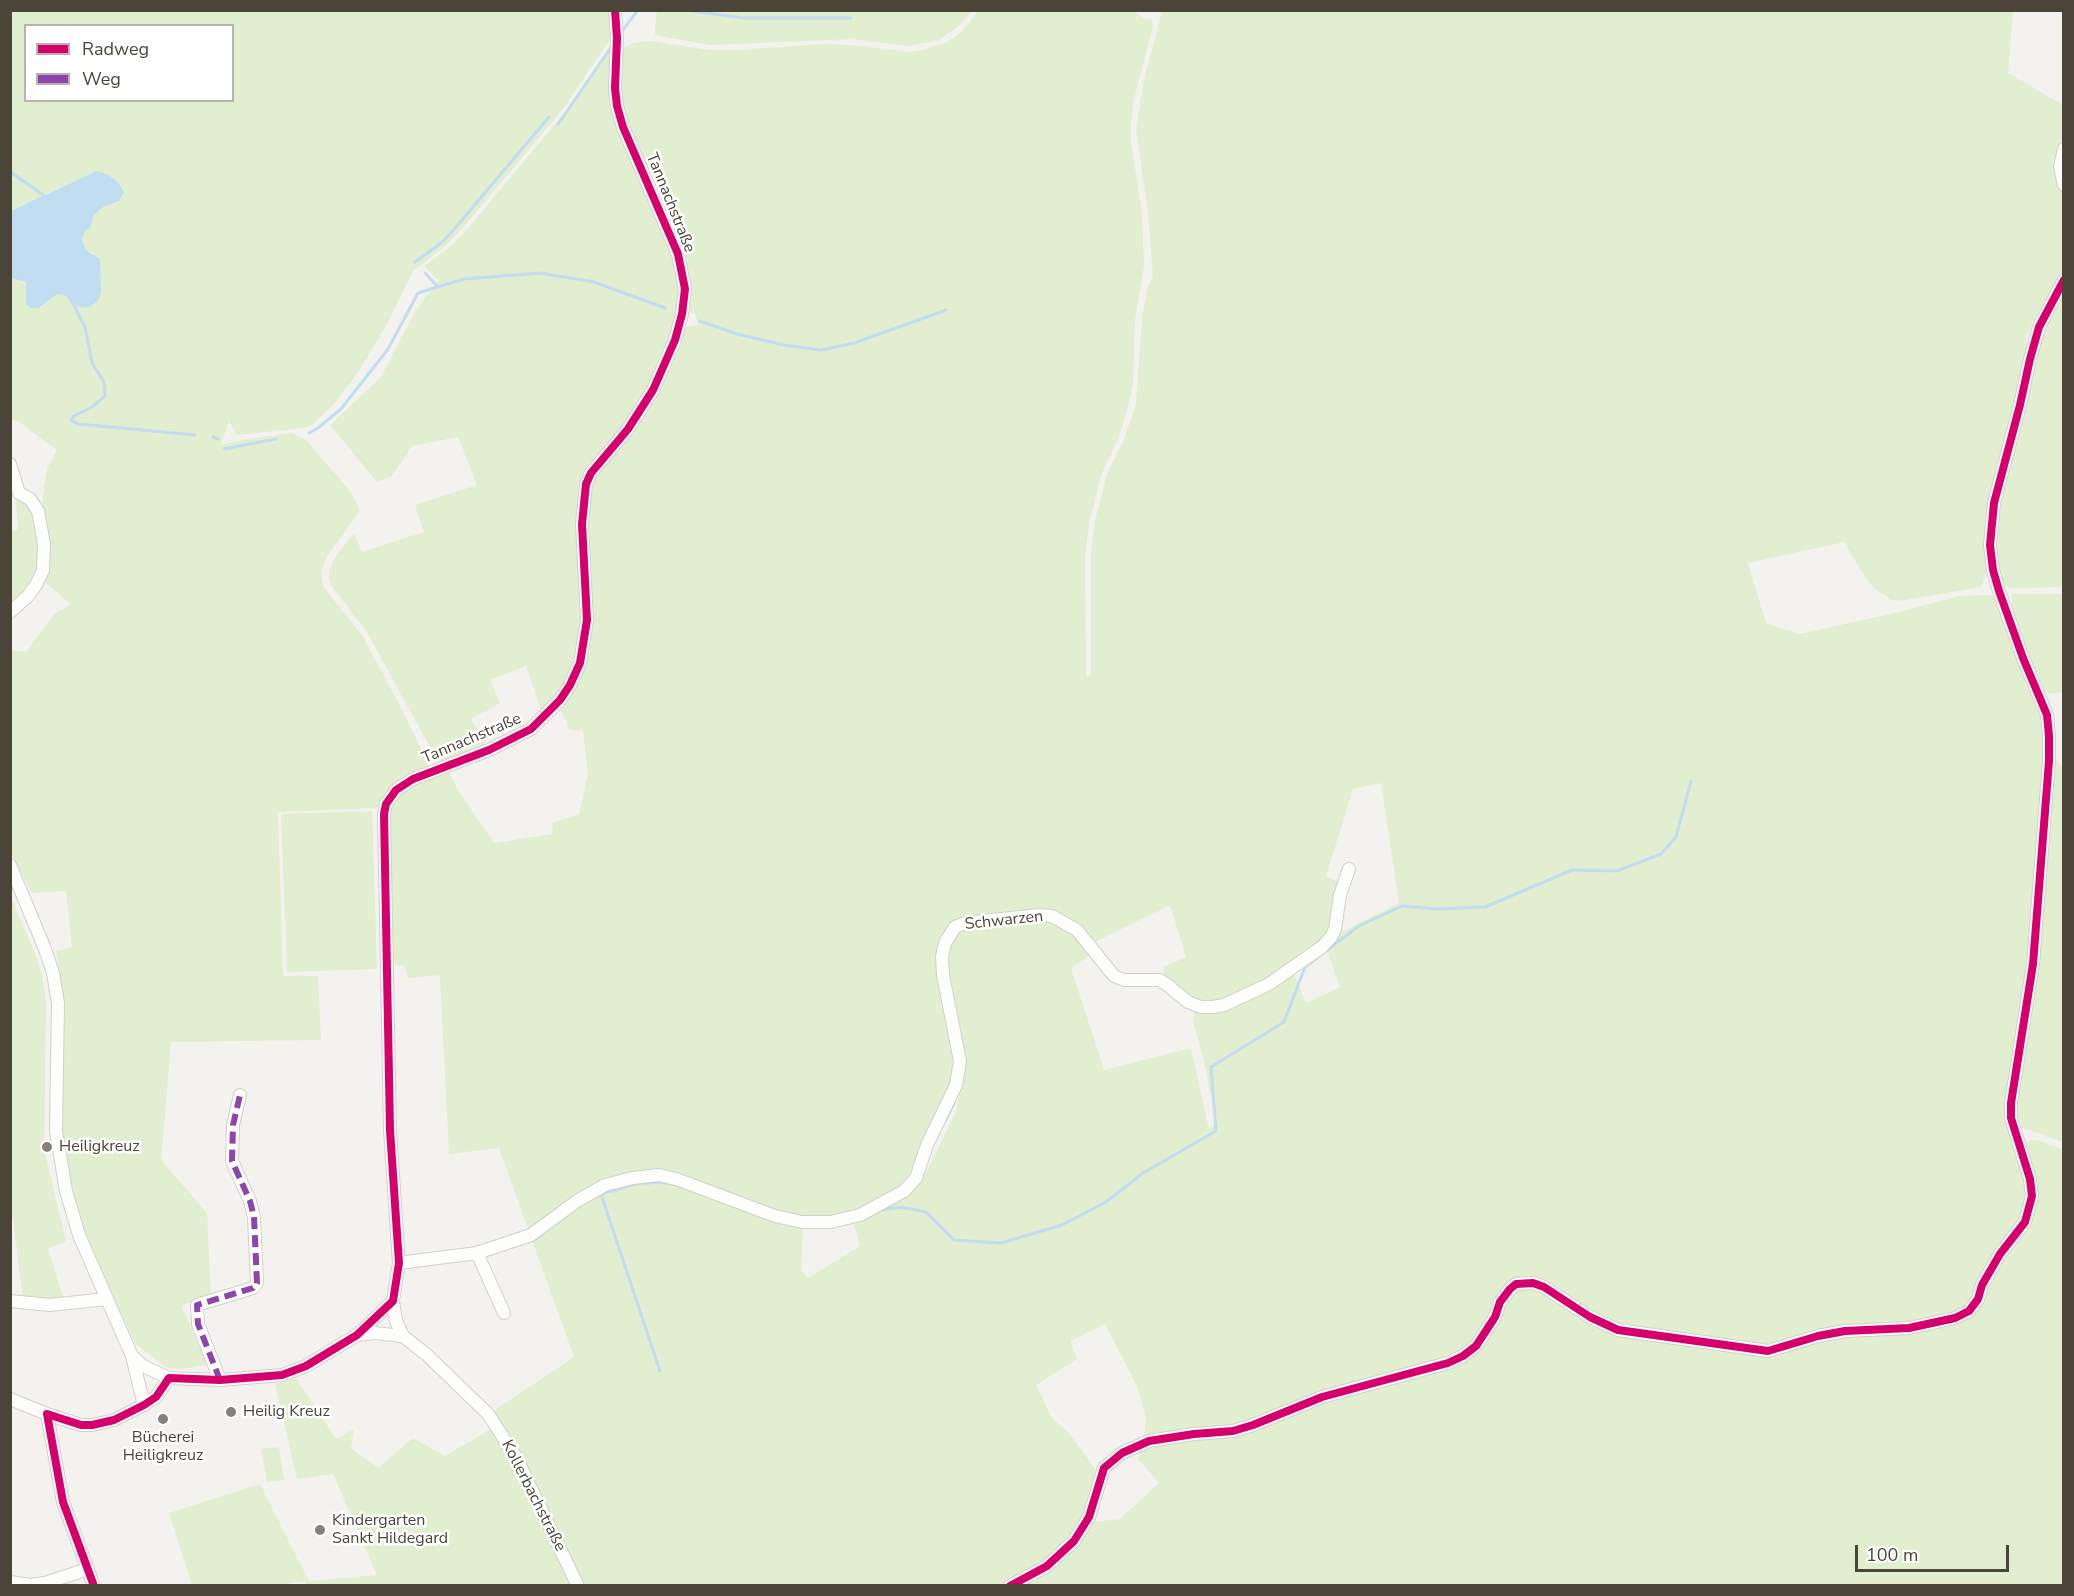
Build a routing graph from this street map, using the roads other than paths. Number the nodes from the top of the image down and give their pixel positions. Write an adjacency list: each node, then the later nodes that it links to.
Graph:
1 (615, 10): 11 (street, Tannachstraße)
2 (2064, 149): 3 (street)
3 (2064, 185)
4 (2064, 280): 28 (street)
5 (10, 464): 6 (street)
6 (10, 612)
7 (10, 865): 12 (street)
8 (1349, 869): 10 (street, Schwarzen)
9 (240, 1095): 20 (street)
10 (477, 1253): 11 (street); 15 (street)
11 (399, 1263): 14 (street, Tannachstraße)
12 (107, 1299): 13 (street); 18 (street)
13 (10, 1301)
14 (393, 1301): 16 (street); 17 (street, Tannachstraße)
15 (504, 1313)
16 (357, 1335): 17 (street); 20 (street)
17 (403, 1336): 27 (street, Kollerbachstraße)
18 (132, 1356): 19 (street); 22 (street)
19 (169, 1378): 20 (street); 22 (street)
20 (220, 1380)
21 (10, 1399): 23 (street)
22 (144, 1405): 23 (street)
23 (47, 1414): 24 (street)
24 (88, 1569): 25 (street); 26 (street)
25 (10, 1582)
26 (94, 1586)
27 (578, 1586)
28 (1010, 1586)

